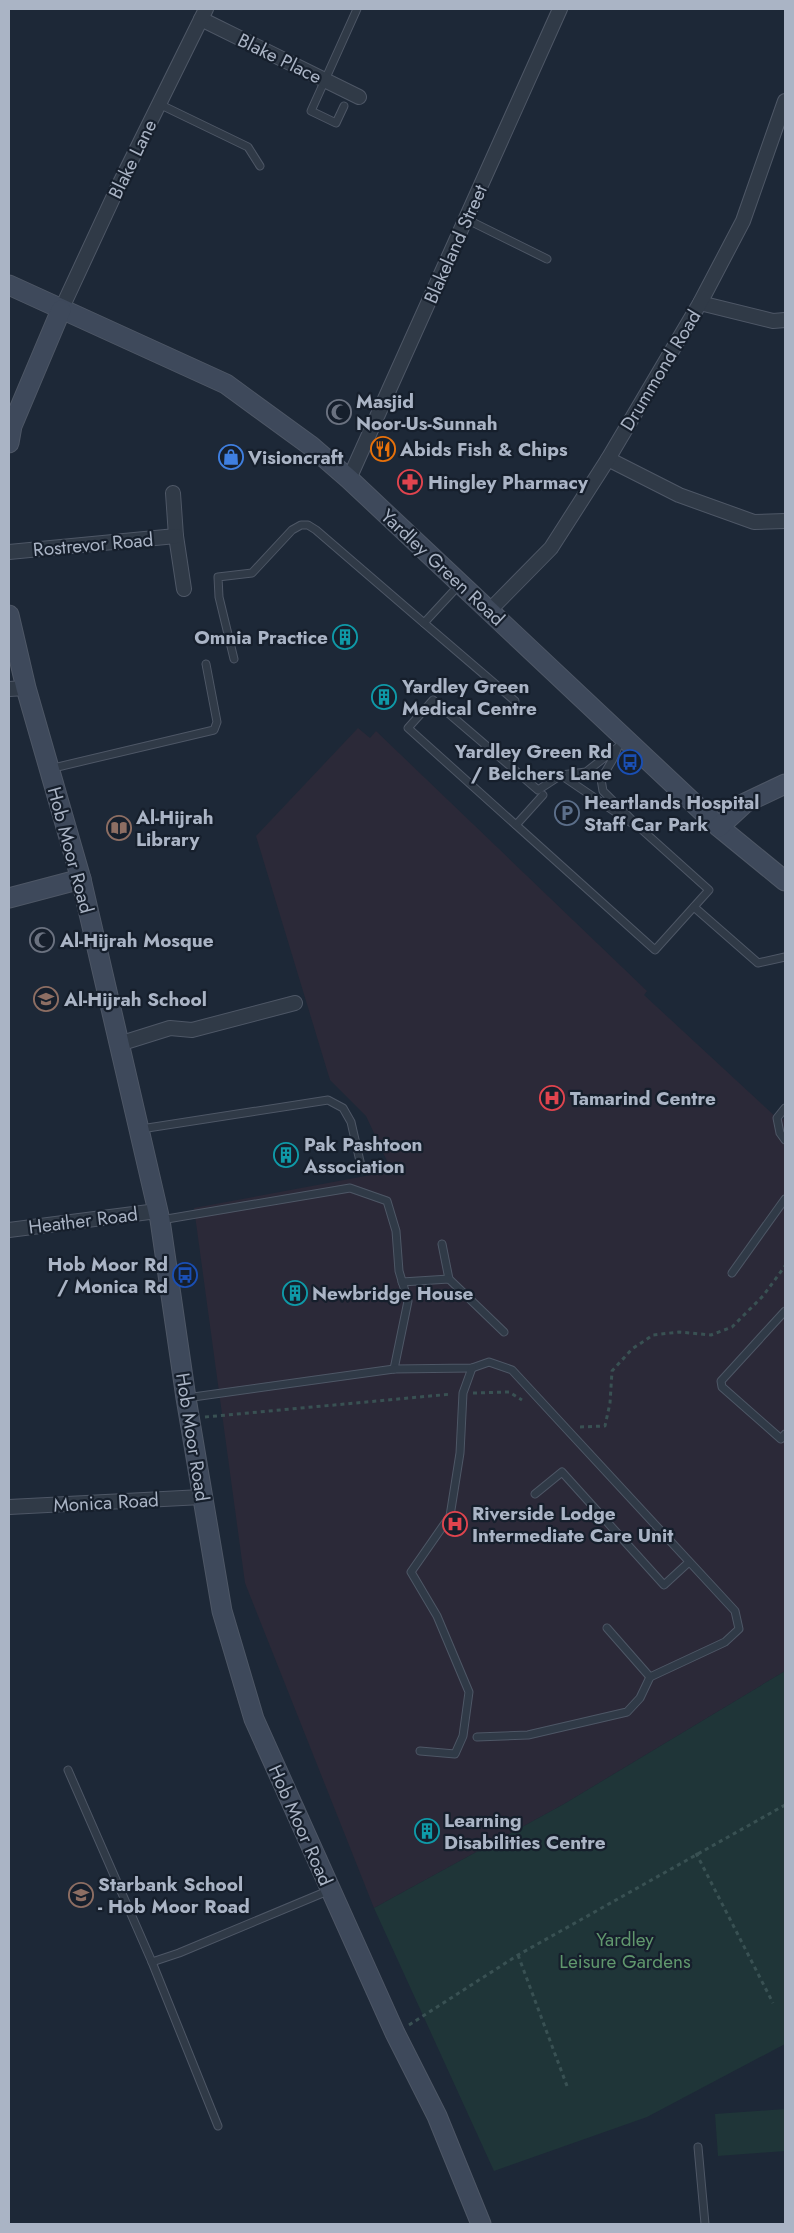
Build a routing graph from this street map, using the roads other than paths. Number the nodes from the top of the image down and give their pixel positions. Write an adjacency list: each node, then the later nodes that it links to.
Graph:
1 (357, 9): 4 (lane)
2 (560, 9): 10 (street, Blakeland Street)
3 (204, 14): 4 (street, Blake Place); 7 (street, Blake Lane)
4 (326, 80): 5 (street, Blake Place); 8 (lane)
5 (359, 96)
6 (785, 101): 13 (street, Drummond Road)
7 (160, 104): 9 (lane); 14 (street, Blake Lane)
8 (344, 106)
9 (260, 166)
10 (466, 219): 11 (lane); 18 (street, Blakeland Street)
11 (547, 259)
12 (9, 285): 14 (street, Yardley Green Road)
13 (700, 303): 15 (street); 17 (street, Drummond Road)
14 (61, 310): 16 (street); 18 (street, Yardley Green Road)
15 (785, 320)
16 (9, 443)
17 (608, 459): 20 (street); 25 (street, Drummond Road)
18 (349, 478): 23 (street, Yardley Green Road)
19 (173, 494): 21 (street, Rostrevor Road)
20 (785, 521)
21 (176, 536): 22 (street, Rostrevor Road); 24 (street, Rostrevor Road)
22 (9, 552)
23 (460, 584): 25 (street, Yardley Green Road); 27 (lane)
24 (184, 589)
25 (489, 611): 32 (street, Yardley Green Road)
26 (9, 615): 30 (street, Hob Moor Road)
27 (424, 623): 28 (lane); 31 (lane)
28 (234, 659)
29 (206, 664): 33 (lane)
30 (17, 689): 33 (street, Hob Moor Road)
31 (515, 701)
32 (621, 743): 34 (lane); 38 (street, Yardley Green Road); 39 (lane)
33 (49, 770): 40 (street, Hob Moor Road)
34 (561, 776): 37 (lane); 39 (lane)
35 (785, 784): 38 (street)
36 (543, 795): 37 (lane)
37 (516, 825): 43 (lane)
38 (719, 827): 41 (street, Yardley Green Road)
39 (640, 828): 43 (lane)
40 (81, 879): 42 (street); 46 (street, Hob Moor Road)
41 (785, 881)
42 (9, 898)
43 (694, 907): 44 (lane)
44 (785, 957)
45 (295, 1002): 46 (street)
46 (119, 1044): 48 (street, Hob Moor Road)
47 (785, 1108): 49 (lane)
48 (140, 1129): 50 (lane); 52 (street, Hob Moor Road)
49 (785, 1140)
50 (362, 1170)
51 (785, 1199): 55 (lane)
52 (159, 1216): 53 (street, Heather Road); 57 (lane); 62 (street, Hob Moor Road)
53 (9, 1230)
54 (442, 1244): 56 (lane)
55 (732, 1273)
56 (449, 1279): 57 (lane); 59 (lane)
57 (402, 1282): 61 (lane)
58 (785, 1311): 63 (lane)
59 (504, 1332)
60 (472, 1368): 61 (lane); 67 (lane); 71 (lane)
61 (394, 1369): 62 (lane)
62 (186, 1398): 65 (street, Hob Moor Road)
63 (785, 1434)
64 (535, 1494): 67 (lane)
65 (202, 1496): 66 (street, Monica Road); 73 (street, Hob Moor Road)
66 (9, 1507)
67 (689, 1562): 69 (lane)
68 (607, 1628): 69 (lane)
69 (650, 1677): 70 (lane)
70 (477, 1737)
71 (420, 1751)
72 (68, 1770): 74 (lane)
73 (330, 1890): 74 (lane); 77 (street, Hob Moor Road)
74 (152, 1962): 75 (lane)
75 (218, 2126)
76 (698, 2147): 78 (lane)
77 (481, 2224)
78 (705, 2224)

